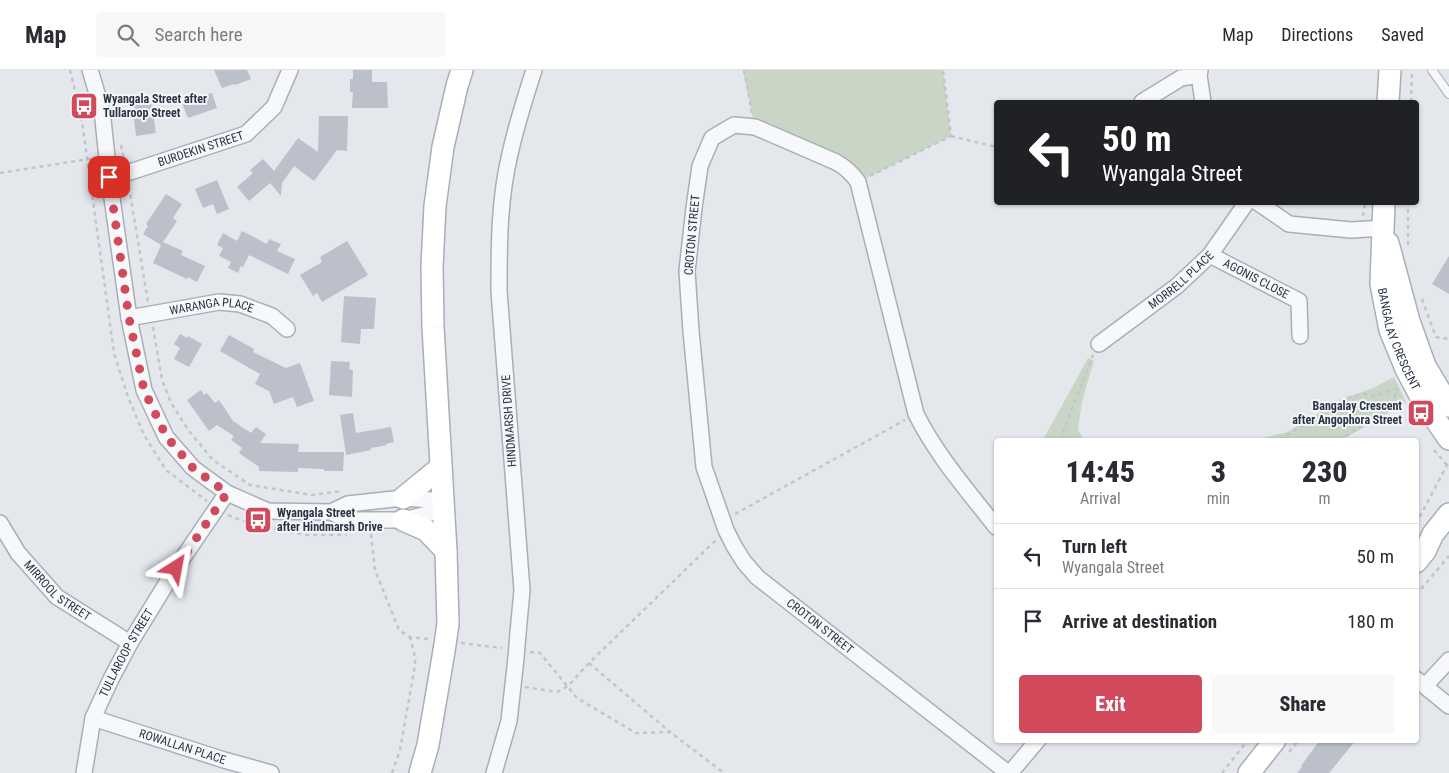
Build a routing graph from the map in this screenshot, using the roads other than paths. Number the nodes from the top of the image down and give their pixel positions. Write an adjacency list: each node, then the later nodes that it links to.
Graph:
1 (90, 70): 12 (street)
2 (290, 70): 12 (street, BURDEKIN STREET)
3 (462, 70): 24 (main road)
4 (534, 70): 46 (street, HINDMARSH DRIVE, bridge)
5 (1390, 70): 11 (main road)
6 (1432, 70): 8 (lane)
7 (1199, 73): 9 (street); 10 (street)
8 (1449, 94)
9 (1145, 100)
10 (1203, 100)
11 (1388, 100)
12 (109, 177): 18 (street)
13 (1245, 205): 17 (street, MORRELL PLACE)
14 (1261, 205): 16 (street)
15 (1384, 205): 16 (main road, BANGALAY CRESCENT)
16 (1384, 228): 22 (main road, BANGALAY CRESCENT); 23 (main road, BANGALAY CRESCENT)
17 (1210, 255): 20 (street, AGONIS CLOSE); 21 (street, MORRELL PLACE)
18 (129, 318): 19 (street, WARANGA PLACE); 25 (street)
19 (287, 330)
20 (1300, 336)
21 (1099, 344)
22 (1449, 406)
23 (1449, 439)
24 (441, 467): 26 (main road); 27 (main road)
25 (227, 493): 28 (street); 36 (street, TULLAROOP STREET)
26 (403, 498): 27 (street); 28 (street)
27 (443, 510): 30 (street); 35 (main road)
28 (331, 512): 30 (street)
29 (1449, 514): 34 (main road)
30 (403, 520): 35 (main road)
31 (0, 523): 36 (street, MIRROOL STREET)
32 (994, 524): 47 (street, CROTON STREET)
33 (1449, 535): 34 (main road)
34 (1419, 550)
35 (446, 551): 45 (main road)
36 (130, 643): 40 (street, TULLAROOP STREET)
37 (1449, 660): 38 (street)
38 (1421, 683): 39 (street)
39 (1449, 706)
40 (93, 718): 43 (street, TULLAROOP STREET); 44 (street, ROWALLAN PLACE)
41 (1035, 743): 47 (street)
42 (1273, 743): 48 (main road)
43 (84, 773)
44 (271, 773)
45 (420, 773)
46 (494, 773)
47 (1009, 773)
48 (1249, 773)

